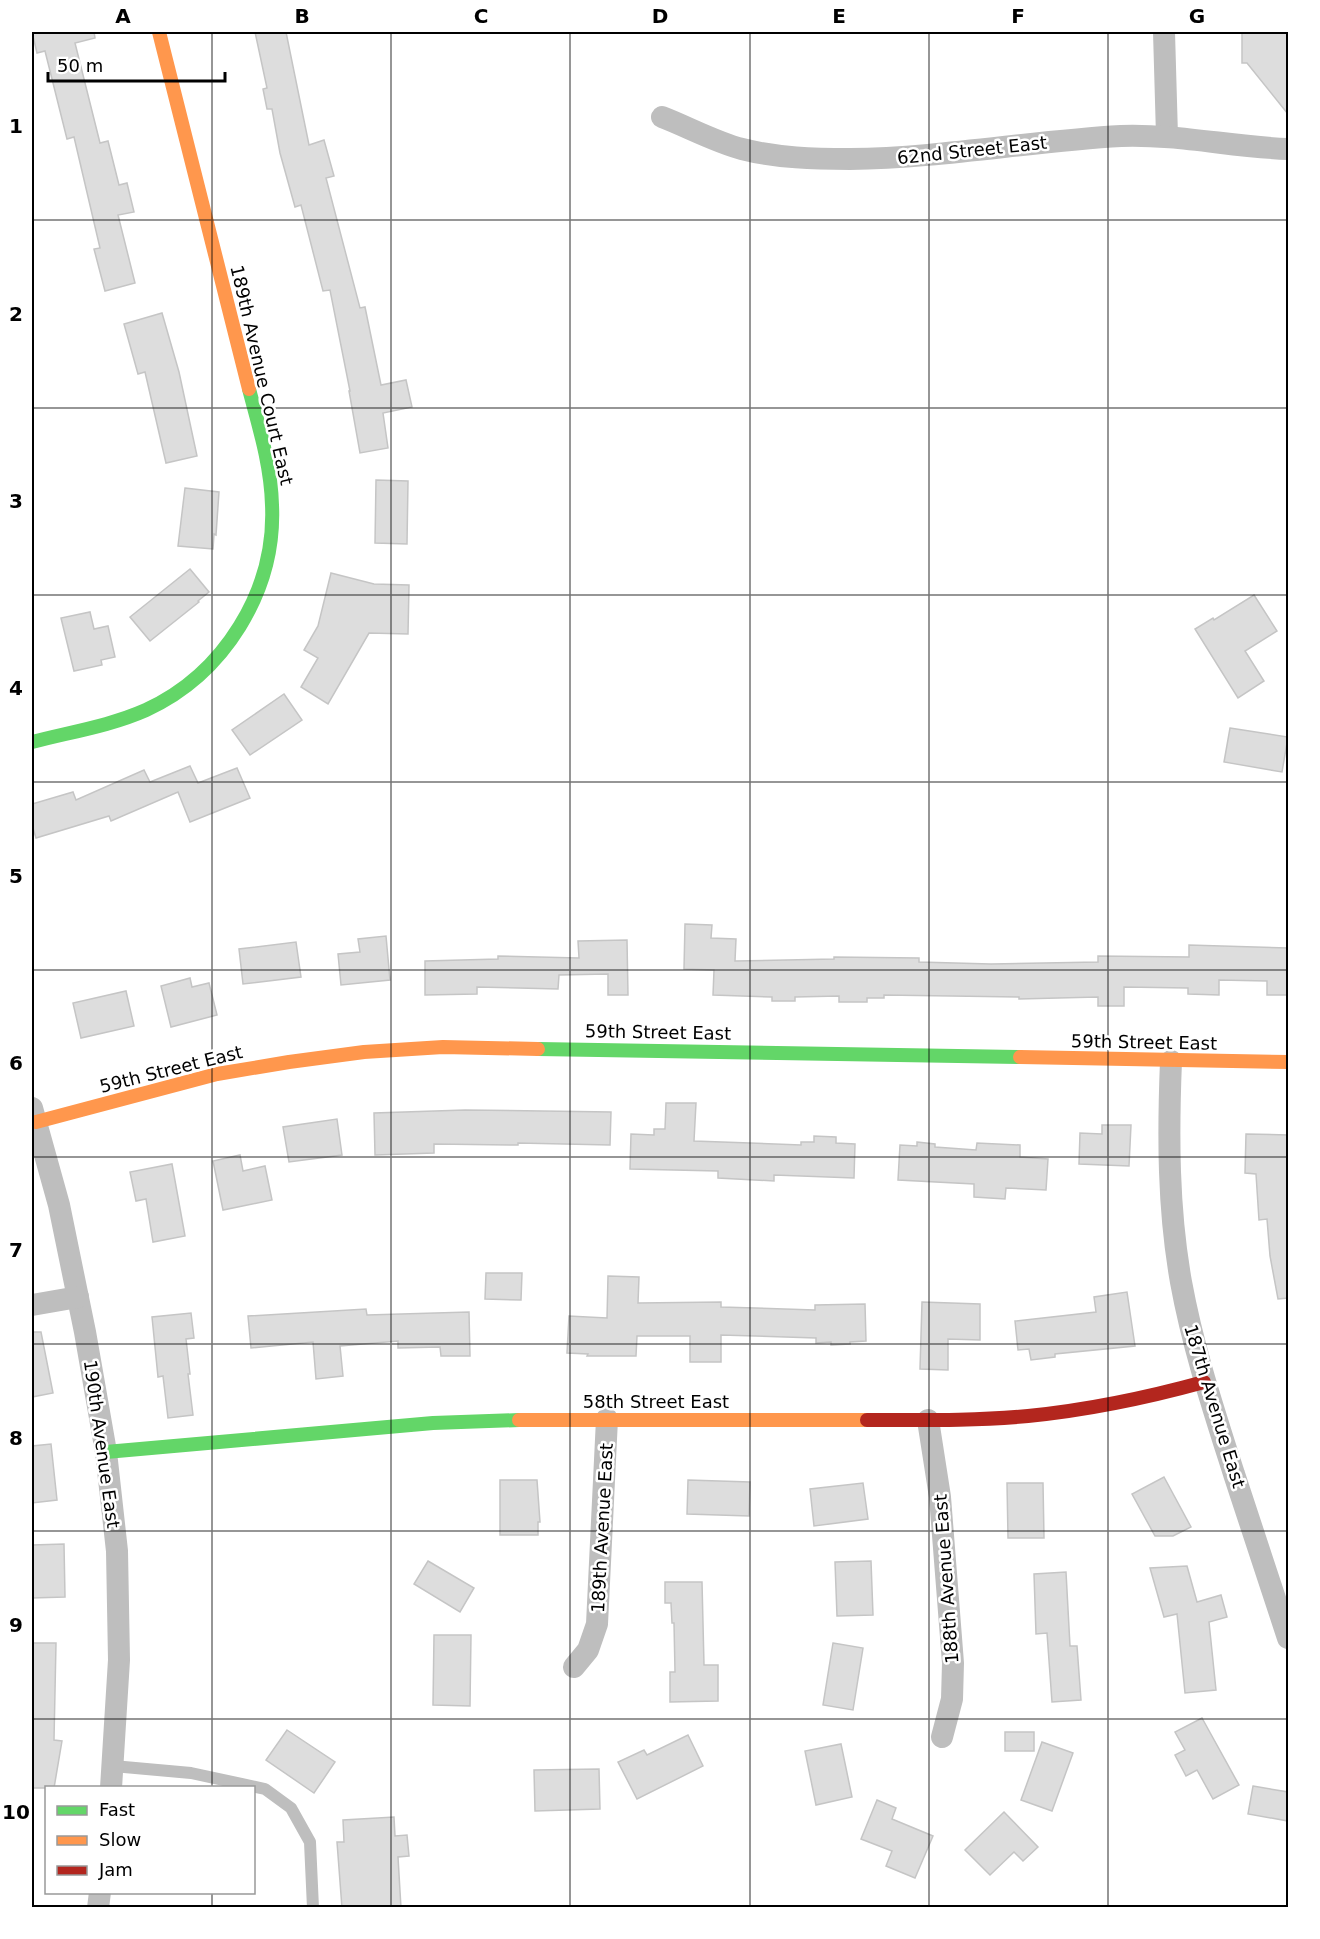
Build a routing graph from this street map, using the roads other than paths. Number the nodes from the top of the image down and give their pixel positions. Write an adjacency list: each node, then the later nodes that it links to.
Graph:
1 (159, 32): 6 (street, 189th Avenue Court East)
2 (1164, 32): 4 (street)
3 (662, 117): 4 (street, 62nd Street East)
4 (1167, 136): 5 (street, 62nd Street East)
5 (1288, 149)
6 (32, 742)
7 (1171, 1061): 8 (street, 59th Street East); 9 (street, 59th Street East); 12 (street, 187th Avenue East)
8 (1288, 1062)
9 (34, 1114): 10 (street, 190th Avenue East)
10 (78, 1297): 11 (street); 15 (street, 190th Avenue East)
11 (32, 1305)
12 (1204, 1382): 14 (street, 58th Street East); 16 (street, 187th Avenue East)
13 (607, 1419): 14 (street, 58th Street East); 15 (street, 58th Street East); 17 (street, 189th Avenue East)
14 (928, 1420): 18 (street, 188th Avenue East)
15 (106, 1452): 19 (street, 190th Avenue East)
16 (1288, 1638)
17 (574, 1667)
18 (942, 1737)
19 (112, 1777): 20 (lane)
20 (251, 1786)
21 (255, 1787): 22 (lane)
22 (313, 1908)

